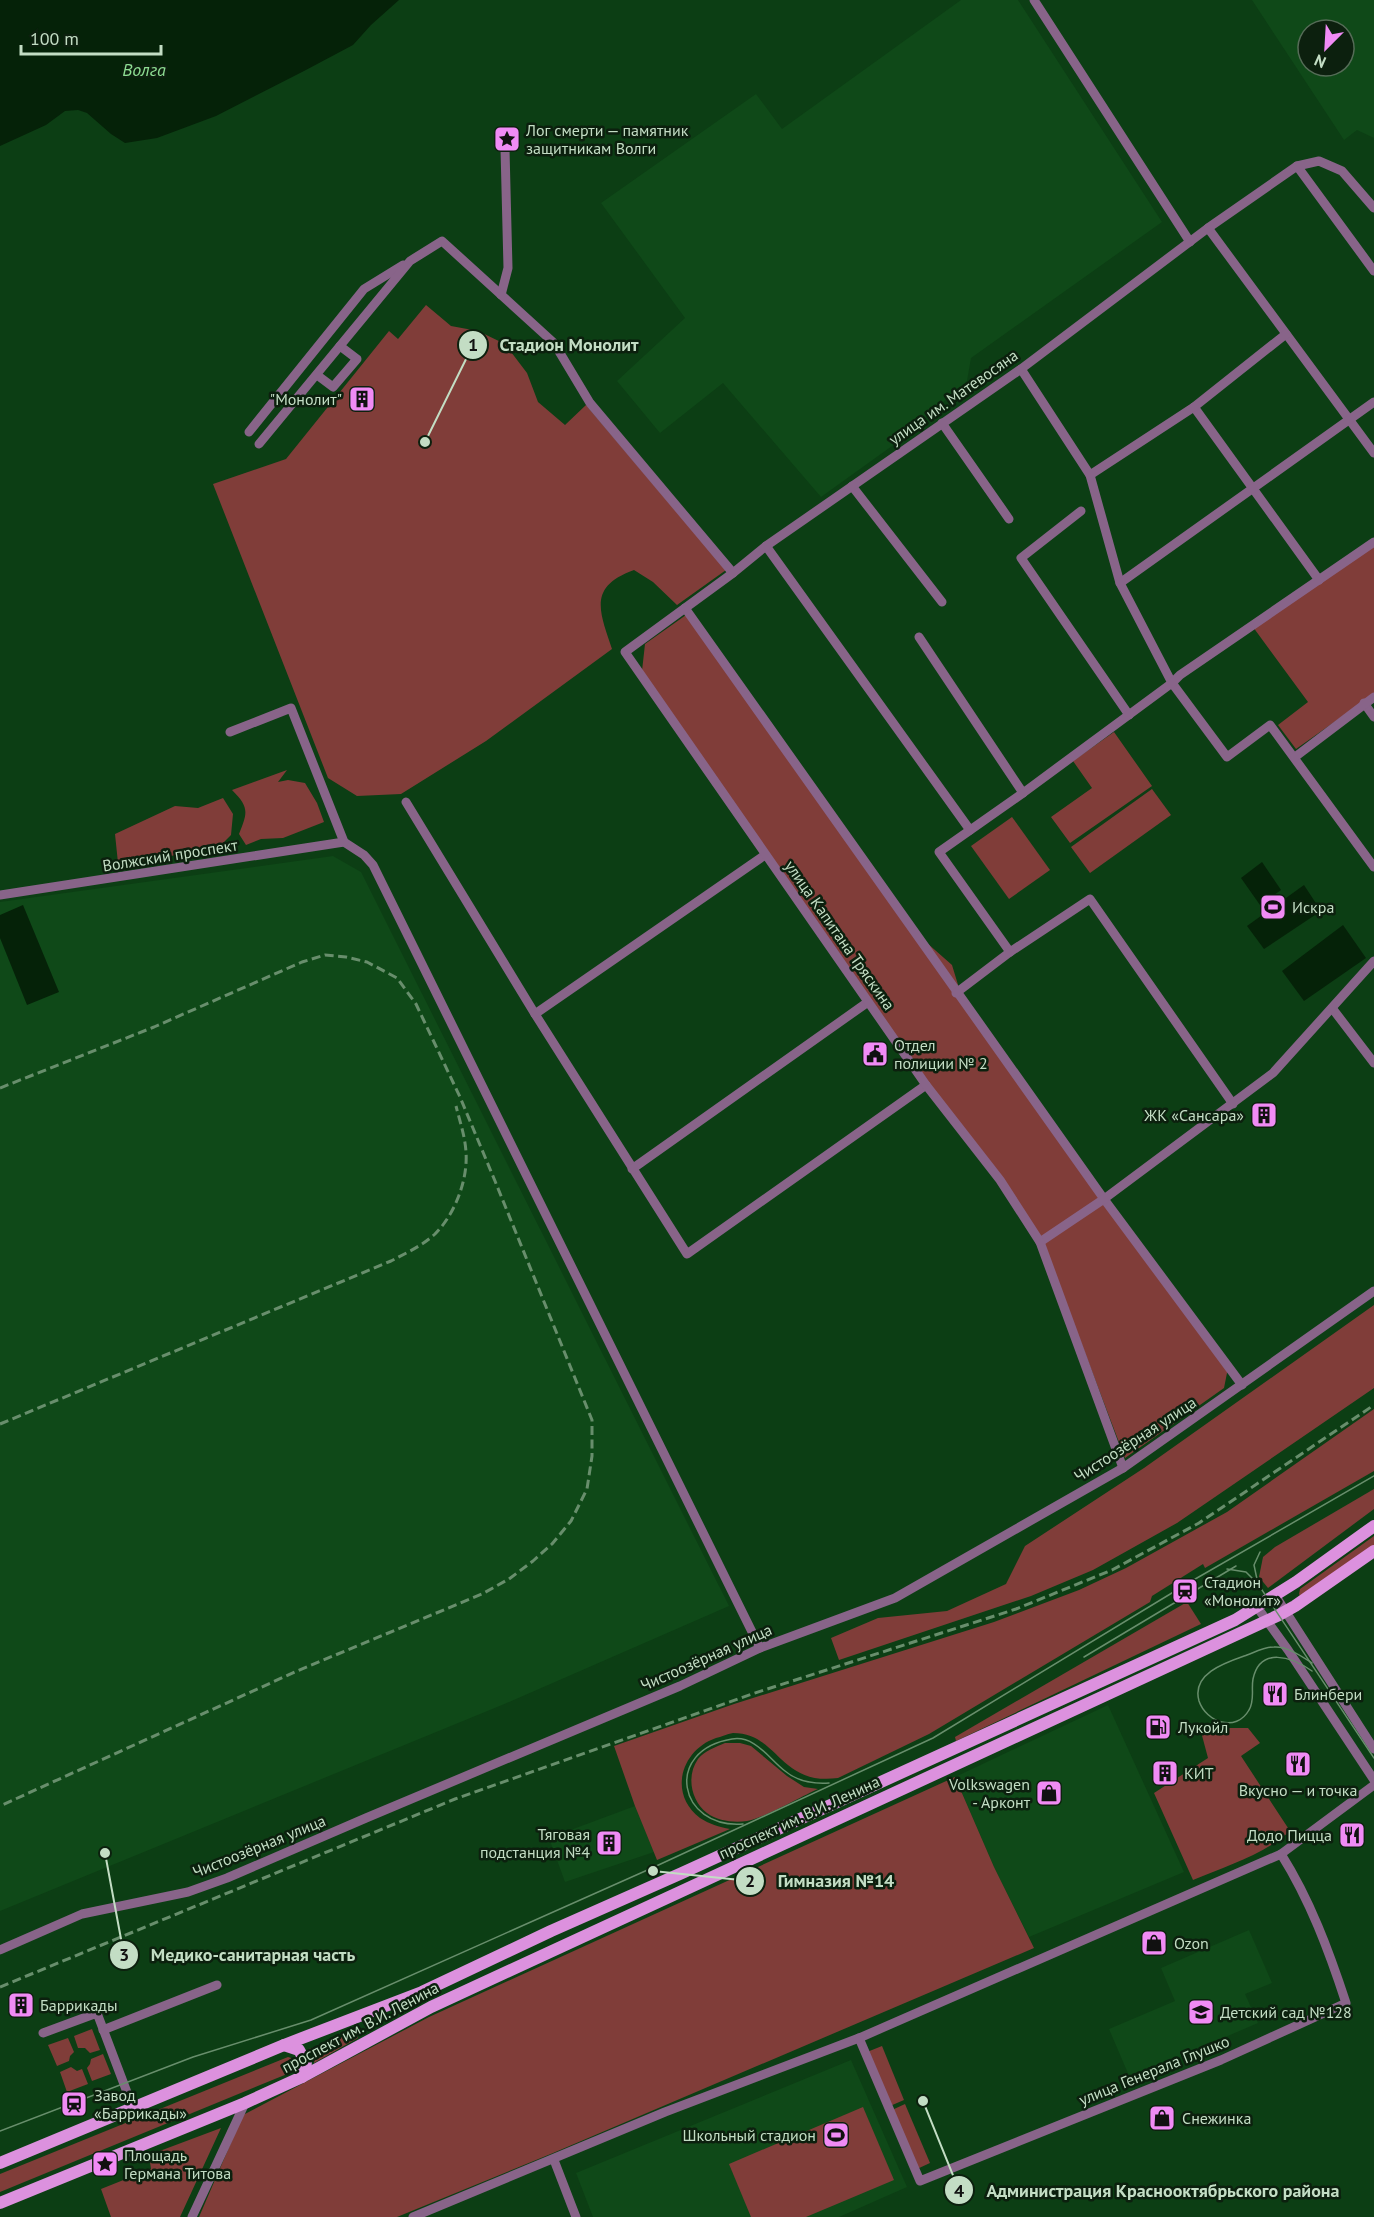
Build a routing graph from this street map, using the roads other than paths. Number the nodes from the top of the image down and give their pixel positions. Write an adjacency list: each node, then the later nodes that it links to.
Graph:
1 (1034, 0): 6 (street)
2 (506, 149): 10 (street)
3 (1297, 166): 4 (street); 5 (street, улица им. Матевосяна); 8 (street)
4 (1374, 208)
5 (1208, 228): 6 (street, улица им. Матевосяна); 12 (street)
6 (1190, 242): 15 (street, улица им. Матевосяна)
7 (410, 261): 9 (street); 10 (street); 11 (street)
8 (1374, 271)
9 (364, 289): 11 (street); 22 (street)
10 (501, 295): 32 (street)
11 (378, 300): 13 (street)
12 (1286, 334): 19 (street); 20 (street)
13 (340, 346): 14 (street); 16 (street)
14 (328, 360): 16 (street); 17 (street)
15 (1021, 369): 21 (street, улица им. Матевосяна); 25 (street)
16 (344, 373): 17 (street)
17 (317, 375): 23 (street)
18 (1374, 402): 20 (street)
19 (1194, 407): 25 (street); 27 (street)
20 (1349, 420): 24 (street); 27 (street)
21 (942, 423): 26 (street, улица им. Матевосяна); 29 (street)
22 (249, 432)
23 (259, 444)
24 (1374, 453)
25 (1090, 475): 34 (street)
26 (852, 486): 31 (street, улица им. Матевосяна); 35 (street)
27 (1253, 488): 33 (street); 34 (street)
28 (1081, 511): 42 (street)
29 (1009, 519)
30 (1374, 542): 33 (street)
31 (766, 546): 32 (street, улица им. Матевосяна); 48 (street)
32 (733, 573): 36 (street, улица им. Матевосяна)
33 (1319, 580): 39 (street)
34 (1120, 583): 39 (street)
35 (942, 602)
36 (685, 608): 38 (street, улица им. Матевосяна); 55 (street)
37 (919, 637): 46 (street)
38 (625, 652): 50 (street, улица Капитана Тряскина)
39 (1172, 683): 42 (street); 45 (street)
40 (1374, 697): 41 (street)
41 (1364, 704): 43 (street); 45 (street)
42 (1129, 715): 46 (street)
43 (1374, 717)
44 (230, 732): 49 (street)
45 (1294, 757): 51 (street)
46 (1023, 793): 48 (street)
47 (406, 802): 58 (street)
48 (970, 830): 53 (street)
49 (344, 842): 52 (street, Волжский проспект); 74 (street)
50 (765, 855): 56 (street, улица Капитана Тряскина); 58 (street)
51 (1374, 867)
52 (0, 896)
53 (1010, 952): 55 (street); 61 (street)
54 (1374, 962): 57 (street)
55 (956, 993): 63 (street)
56 (868, 1002): 60 (street, улица Капитана Тряскина); 62 (street)
57 (1332, 1008): 59 (street); 61 (street)
58 (535, 1014): 62 (street)
59 (1374, 1063)
60 (926, 1085): 62 (street); 64 (street, улица Капитана Тряскина)
61 (1233, 1104): 63 (street)
62 (632, 1169)
63 (1104, 1199): 64 (street); 66 (street)
64 (1040, 1242): 67 (street, улица Капитана Тряскина)
65 (1374, 1291): 66 (street, Чистоозёрная улица)
66 (1242, 1385): 67 (street, Чистоозёрная улица)
67 (1123, 1468): 74 (street, Чистоозёрная улица)
68 (1374, 1526): 70 (main road, проспект им. В.И. Ленина)
69 (1374, 1551): 72 (main road, проспект им. В.И. Ленина)
70 (1275, 1595): 71 (main road, проспект им. В.И. Ленина); 72 (street)
71 (1257, 1607): 73 (street); 84 (main road, проспект им. В.И. Ленина)
72 (1286, 1612): 73 (main road, проспект им. В.И. Ленина); 75 (street)
73 (1267, 1621): 76 (street); 85 (main road, проспект им. В.И. Ленина)
74 (760, 1648): 79 (street, Чистоозёрная улица)
75 (1374, 1749)
76 (1374, 1780)
77 (1374, 1785): 78 (street)
78 (1281, 1854): 83 (street); 83 (street, улица Генерала Глушко)
79 (0, 1950)
80 (217, 1985): 81 (street)
81 (103, 2030): 82 (street); 87 (street)
82 (43, 2033)
83 (859, 2038): 88 (street)
84 (284, 2045): 85 (main road); 87 (main road, проспект им. В.И. Ленина)
85 (302, 2077): 86 (main road, проспект им. В.И. Ленина)
86 (245, 2103): 90 (main road, проспект им. В.И. Ленина); 91 (street)
87 (133, 2108): 89 (main road, проспект им. В.И. Ленина)
88 (554, 2160): 92 (street); 93 (street)
89 (0, 2163)
90 (0, 2203)
91 (192, 2217)
92 (413, 2217)
93 (576, 2217)

